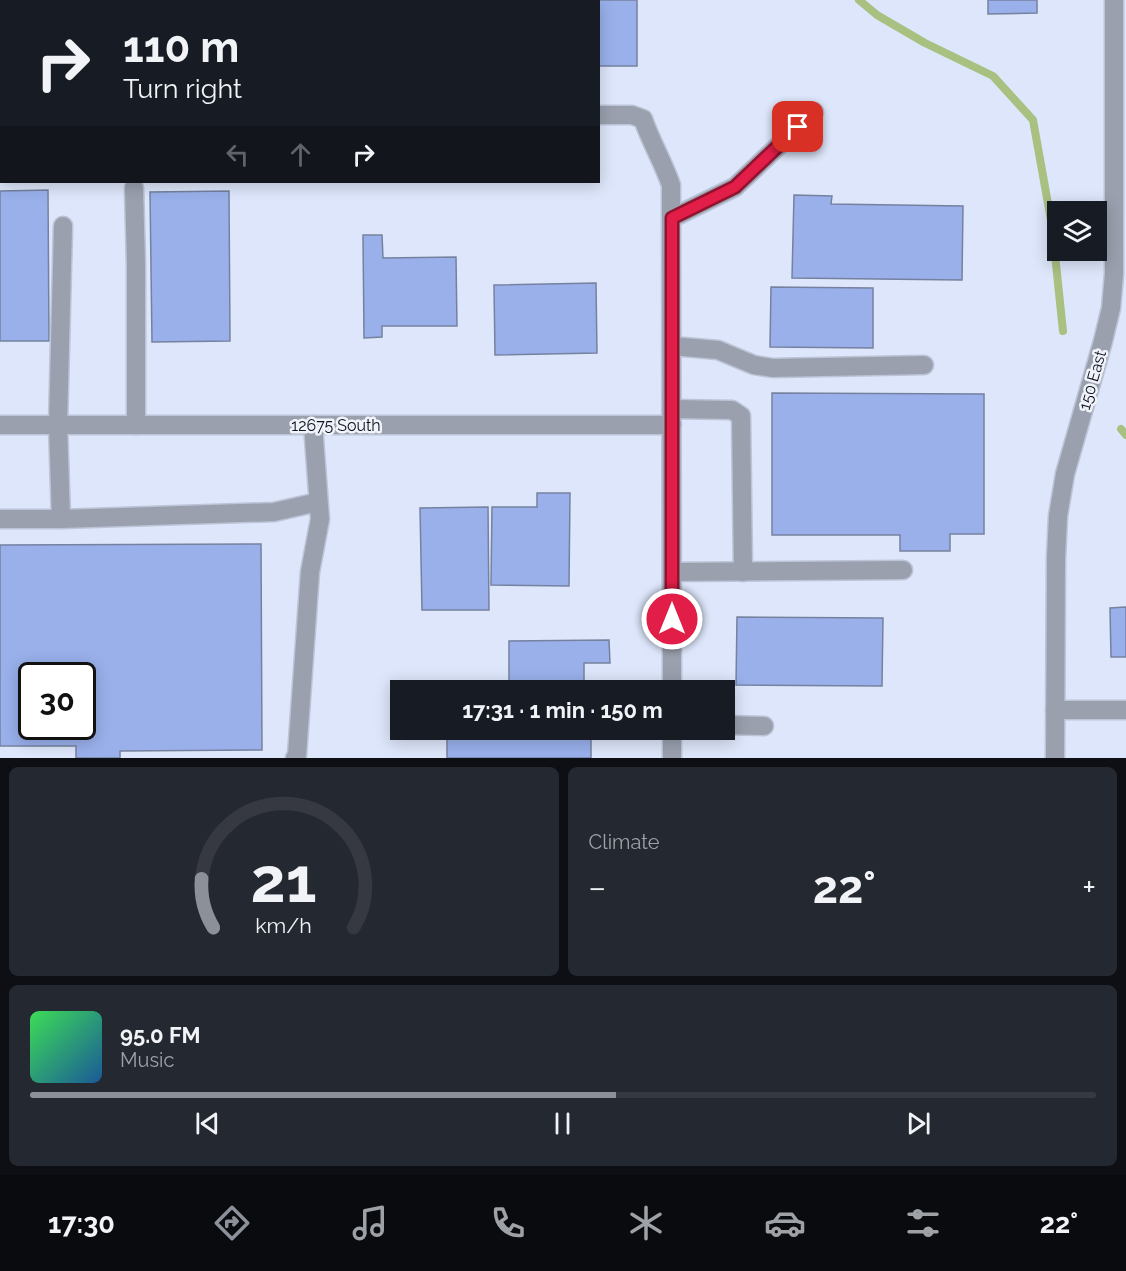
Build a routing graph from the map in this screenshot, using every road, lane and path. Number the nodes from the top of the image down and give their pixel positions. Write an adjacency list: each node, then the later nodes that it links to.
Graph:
1 (1114, 0): 6 (street, 150 East)
2 (814, 112): 5 (street)
3 (600, 115): 5 (street)
4 (134, 188): 13 (street)
5 (672, 218): 8 (street)
6 (1121, 224): 22 (street, 150 East)
7 (63, 226): 12 (street)
8 (672, 346): 9 (street); 10 (street)
9 (924, 365)
10 (672, 417): 14 (street, 12675 South); 19 (street); 20 (street, 12675 South)
11 (0, 425): 12 (street, 12675 South)
12 (57, 425): 13 (street, 12675 South); 17 (street)
13 (136, 425): 14 (street, 12675 South)
14 (313, 425): 15 (street)
15 (318, 502): 17 (street); 27 (street)
16 (0, 519): 17 (street)
17 (61, 519)
18 (903, 570): 20 (street)
19 (672, 572): 20 (street); 21 (street)
20 (743, 572)
21 (672, 680)
22 (1055, 710): 23 (street); 29 (street, 150 East)
23 (1126, 710)
24 (735, 725): 25 (street)
25 (764, 726)
26 (672, 740): 28 (street)
27 (295, 758)
28 (672, 758)
29 (1055, 758)

